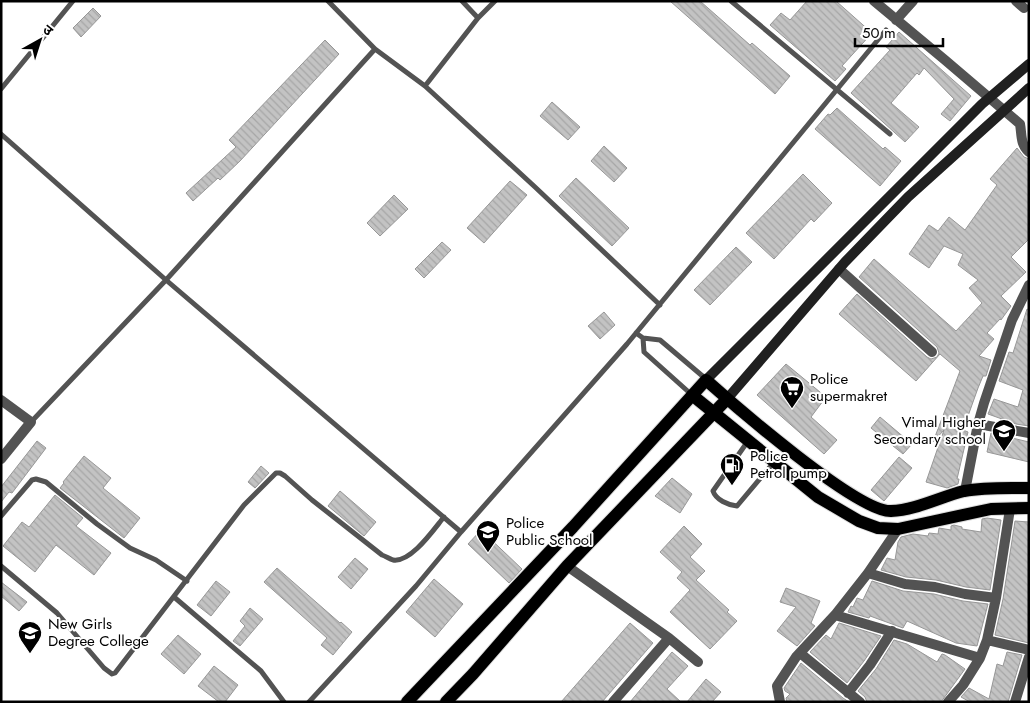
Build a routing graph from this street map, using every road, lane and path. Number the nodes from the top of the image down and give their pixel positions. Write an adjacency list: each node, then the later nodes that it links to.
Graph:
1 (73, 1): 14 (lane)
2 (328, 1): 11 (lane)
3 (462, 1): 8 (lane)
4 (495, 1): 8 (lane)
5 (731, 1): 16 (lane)
6 (874, 1): 9 (street)
7 (913, 1): 9 (street)
8 (478, 18): 13 (lane)
9 (896, 20): 17 (street)
10 (886, 30): 16 (lane)
11 (376, 49): 13 (lane); 23 (lane)
12 (1029, 64): 17 (main road)
13 (425, 86): 25 (lane)
14 (1, 88)
15 (1029, 88): 18 (main road)
16 (836, 90): 20 (lane); 25 (lane)
17 (990, 98): 18 (street); 29 (main road)
18 (1004, 111): 21 (street); 22 (main road)
19 (1, 134): 23 (lane)
20 (890, 134)
21 (1029, 152)
22 (839, 269): 28 (street); 31 (main road)
23 (166, 280): 34 (lane); 45 (lane)
24 (1029, 285): 35 (street)
25 (660, 305): 26 (lane)
26 (636, 333): 27 (lane); 47 (lane)
27 (643, 338): 29 (lane); 30 (lane)
28 (932, 352)
29 (706, 380): 30 (main road); 31 (main road)
30 (692, 396): 33 (main road); 67 (main road)
31 (728, 399): 33 (main road); 41 (main road)
32 (1, 400): 34 (street)
33 (715, 413): 37 (main road); 49 (main road)
34 (31, 422): 38 (street)
35 (978, 424): 36 (street); 41 (street)
36 (1029, 433)
37 (748, 440): 39 (main road); 39 (lane)
38 (1, 459)
39 (774, 462): 46 (main road)
40 (1029, 488): 41 (main road)
41 (965, 491)
42 (1029, 508): 43 (main road)
43 (1010, 509): 46 (main road); 53 (street)
44 (1, 516): 51 (lane)
45 (444, 517): 47 (lane); 51 (lane)
46 (898, 529): 50 (street)
47 (461, 532): 66 (lane)
48 (1, 566): 52 (lane)
49 (567, 566): 56 (street); 68 (main road)
50 (868, 573): 53 (street); 54 (street)
51 (187, 581): 52 (lane)
52 (174, 598): 65 (lane)
53 (996, 598): 57 (street)
54 (835, 615): 55 (street); 59 (street)
55 (892, 631): 61 (street); 63 (street)
56 (669, 638): 62 (street); 64 (street)
57 (987, 640): 58 (street); 61 (street)
58 (1029, 650)
59 (800, 653): 63 (street); 69 (street)
60 (1029, 657): 72 (street)
61 (980, 658): 71 (street)
62 (698, 662)
63 (848, 693): 70 (street)
64 (617, 700)
65 (284, 702)
66 (309, 702)
67 (407, 702)
68 (446, 702)
69 (780, 702)
70 (860, 702)
71 (948, 702)
72 (1015, 702)

